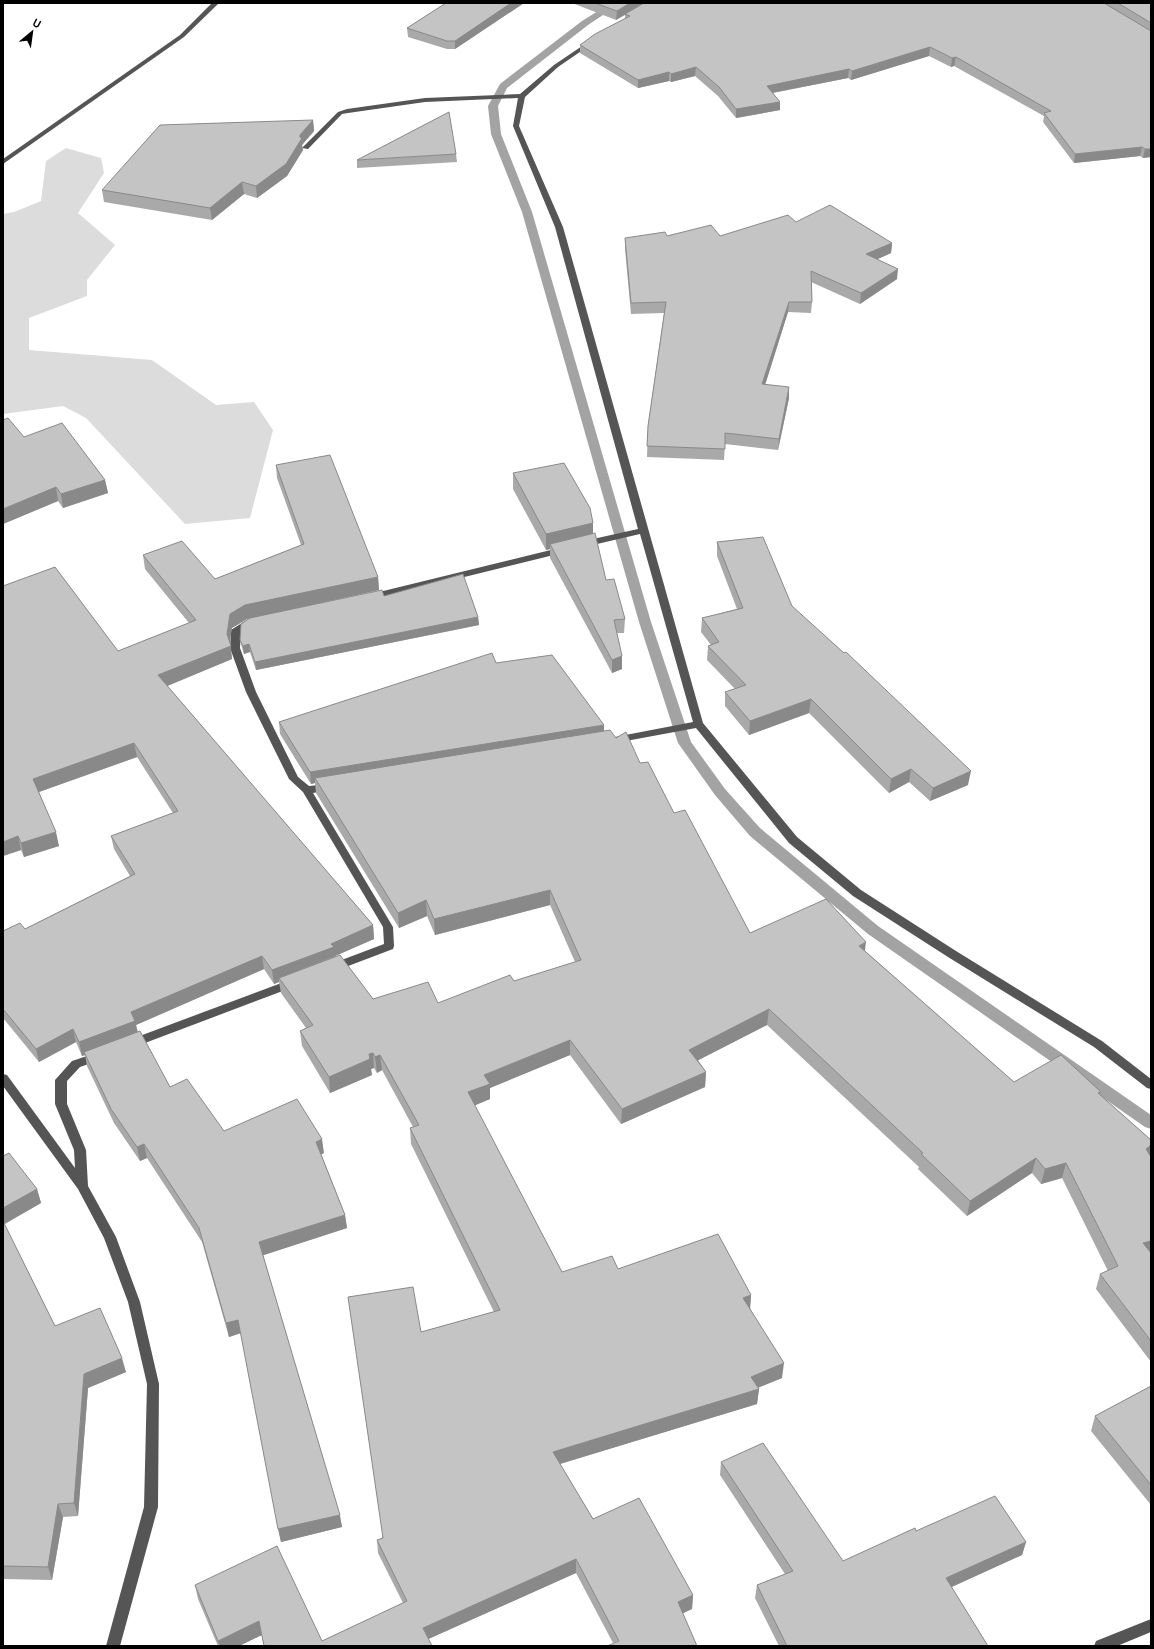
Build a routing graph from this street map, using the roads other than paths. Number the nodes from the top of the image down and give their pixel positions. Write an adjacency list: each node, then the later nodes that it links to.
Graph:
1 (216, 3): 5 (street)
2 (597, 38): 3 (street)
3 (522, 96): 4 (street); 6 (street)
4 (306, 148)
5 (3, 162)
6 (643, 531): 7 (street); 9 (street)
7 (363, 598)
8 (263, 620): 12 (street)
9 (698, 724): 10 (street); 18 (street)
10 (607, 741)
11 (340, 786): 12 (street)
12 (307, 790): 13 (street)
13 (327, 970)
14 (305, 978): 15 (street)
15 (120, 1047)
16 (106, 1053): 19 (street)
17 (3, 1078): 19 (street)
18 (1151, 1085)
19 (82, 1186): 21 (street)
20 (1151, 1625): 22 (street)
21 (113, 1646)
22 (1101, 1646)

